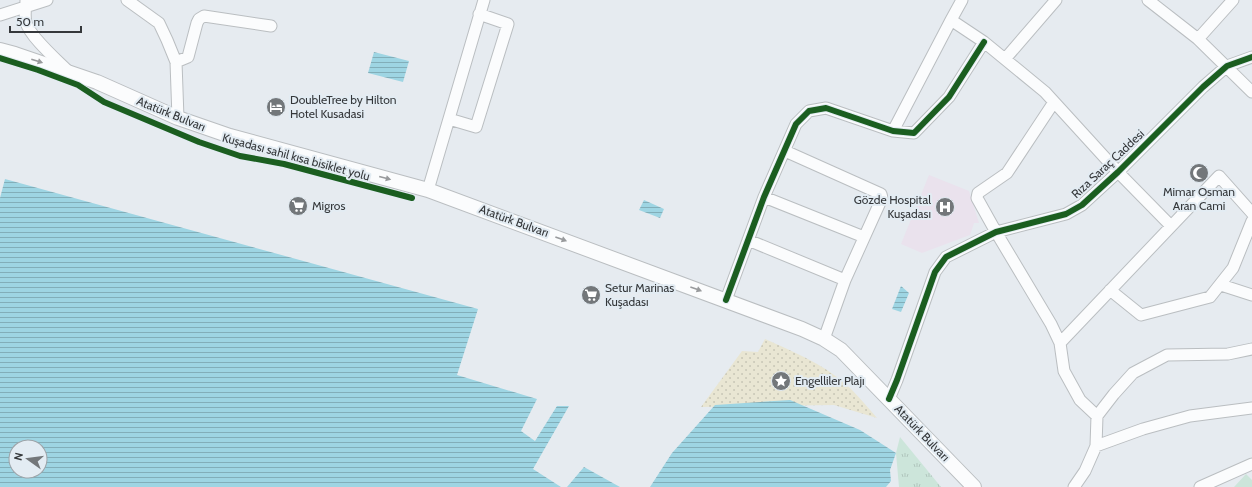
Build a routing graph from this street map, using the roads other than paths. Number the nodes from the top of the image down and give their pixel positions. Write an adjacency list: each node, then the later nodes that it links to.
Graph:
1 (47, 0): 8 (street)
2 (127, 0): 19 (street)
3 (484, 0): 10 (street)
4 (962, 0): 12 (street)
5 (1056, 0): 18 (street)
6 (1148, 0): 14 (street)
7 (1233, 0): 14 (street)
8 (26, 2): 9 (street); 11 (street); 21 (street)
9 (0, 9)
10 (480, 14): 25 (street); 25 (street)
11 (0, 15)
12 (951, 20): 15 (street); 26 (street)
13 (271, 26): 19 (street)
14 (1198, 40): 20 (street)
15 (984, 42): 18 (street); 26 (street)
16 (0, 50): 21 (main road, Atatürk Bulvarı, one-way to 21)
17 (1252, 57): 20 (street, Rıza Saraç Caddesi)
18 (1004, 59): 23 (street)
19 (176, 62): 24 (street)
20 (1227, 66): 22 (street); 28 (street, Rıza Saraç Caddesi)
21 (68, 71): 24 (main road, Atatürk Bulvarı)
22 (1252, 92)
23 (1054, 102): 28 (street); 34 (street)
24 (178, 118): 29 (main road, Atatürk Bulvarı, one-way to 29)
25 (449, 119): 29 (street)
26 (893, 131): 27 (street)
27 (784, 151): 30 (street); 35 (street)
28 (1118, 172): 33 (street); 34 (street, Rıza Saraç Caddesi)
29 (428, 190): 41 (main road, Atatürk Bulvarı, one-way to 41)
30 (764, 197): 35 (street); 36 (street)
31 (1252, 213): 33 (street)
32 (1252, 221): 38 (street)
33 (1171, 226): 39 (street)
34 (996, 232): 43 (street); 45 (street, Rıza Saraç Caddesi)
35 (864, 237): 37 (street)
36 (748, 240): 37 (street); 41 (street)
37 (845, 280): 42 (street)
38 (1220, 284): 39 (street); 40 (street)
39 (1110, 290): 43 (street)
40 (1252, 295)
41 (726, 300): 42 (main road, Atatürk Bulvarı)
42 (824, 339): 45 (main road, Atatürk Bulvarı)
43 (1060, 343): 47 (street)
44 (1252, 349): 47 (street)
45 (889, 399): 50 (main road, Atatürk Bulvarı)
46 (1252, 408): 48 (street)
47 (1097, 416): 48 (street)
48 (1096, 446): 51 (street)
49 (1252, 464): 52 (street)
50 (974, 487)
51 (1074, 487)
52 (1200, 487)

